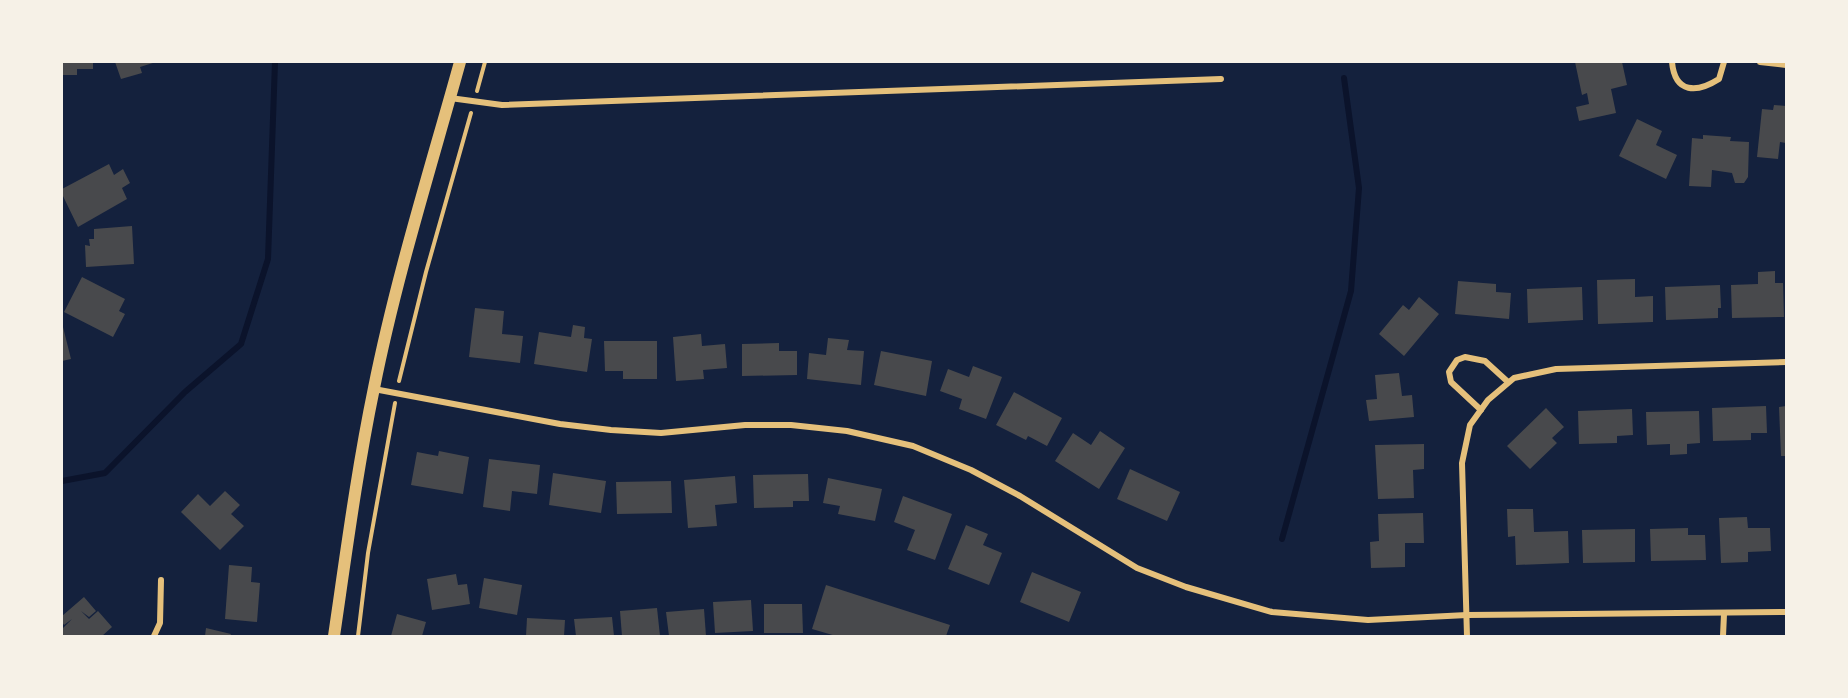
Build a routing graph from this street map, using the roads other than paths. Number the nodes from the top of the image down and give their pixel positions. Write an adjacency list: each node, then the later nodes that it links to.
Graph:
1 (460, 62): 7 (main road)
2 (1672, 62): 3 (street)
3 (1724, 62)
4 (1760, 62): 5 (street)
5 (1786, 65)
6 (1221, 80): 7 (street)
7 (450, 98): 10 (main road)
8 (1786, 362): 9 (street)
9 (1508, 382): 11 (street); 11 (street)
10 (374, 389): 15 (street); 17 (main road)
11 (1481, 410): 15 (street)
12 (161, 580): 16 (street)
13 (1786, 612): 14 (street)
14 (1724, 614): 15 (street); 19 (street)
15 (1467, 615): 18 (street)
16 (154, 636)
17 (334, 636)
18 (1467, 636)
19 (1723, 636)

